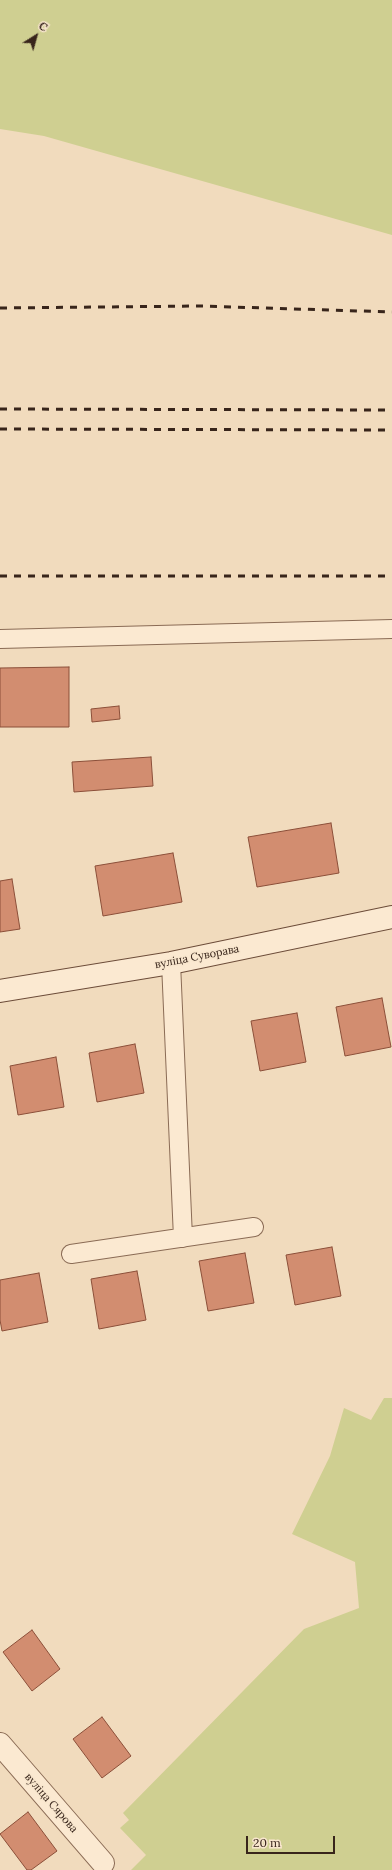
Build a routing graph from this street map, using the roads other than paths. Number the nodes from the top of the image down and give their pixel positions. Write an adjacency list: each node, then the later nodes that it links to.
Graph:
1 (392, 629): 2 (lane)
2 (0, 639)
3 (392, 917): 4 (street, вуліца Суворава)
4 (171, 963): 5 (street, вуліца Суворава); 7 (lane)
5 (0, 991)
6 (254, 1227): 7 (lane)
7 (182, 1238): 8 (lane)
8 (71, 1254)
9 (0, 1744): 10 (street, вуліца Сярова)
10 (103, 1863)

